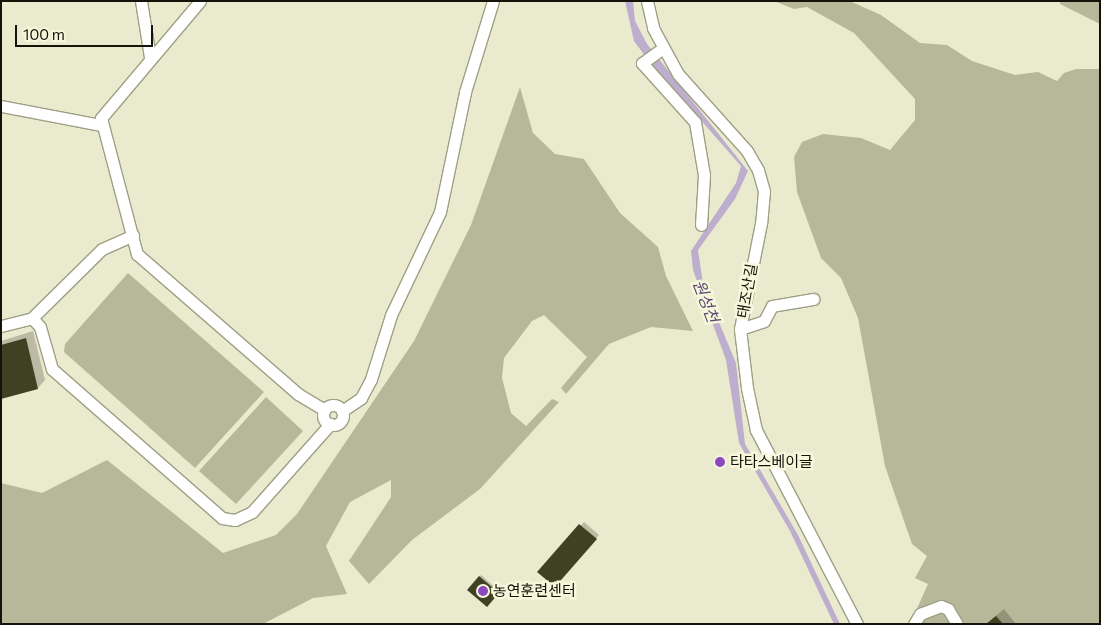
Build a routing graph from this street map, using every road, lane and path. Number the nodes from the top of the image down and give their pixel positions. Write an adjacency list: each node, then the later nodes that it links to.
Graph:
1 (141, 1): 6 (street)
2 (200, 1): 6 (street)
3 (493, 1): 16 (street)
4 (647, 1): 5 (street, 태조산길)
5 (660, 50): 9 (street); 14 (street, 태조산길)
6 (150, 57): 8 (street)
7 (1, 106): 8 (street)
8 (101, 125): 10 (street)
9 (701, 225)
10 (132, 235): 12 (street); 15 (street)
11 (813, 299): 14 (street)
12 (32, 318): 13 (street); 17 (street)
13 (1, 326)
14 (740, 329): 18 (street, 태조산길)
15 (325, 410): 16 (street); 17 (street)
16 (342, 411): 17 (street)
17 (330, 424)
18 (857, 624)
19 (914, 624): 20 (street)
20 (957, 624)

